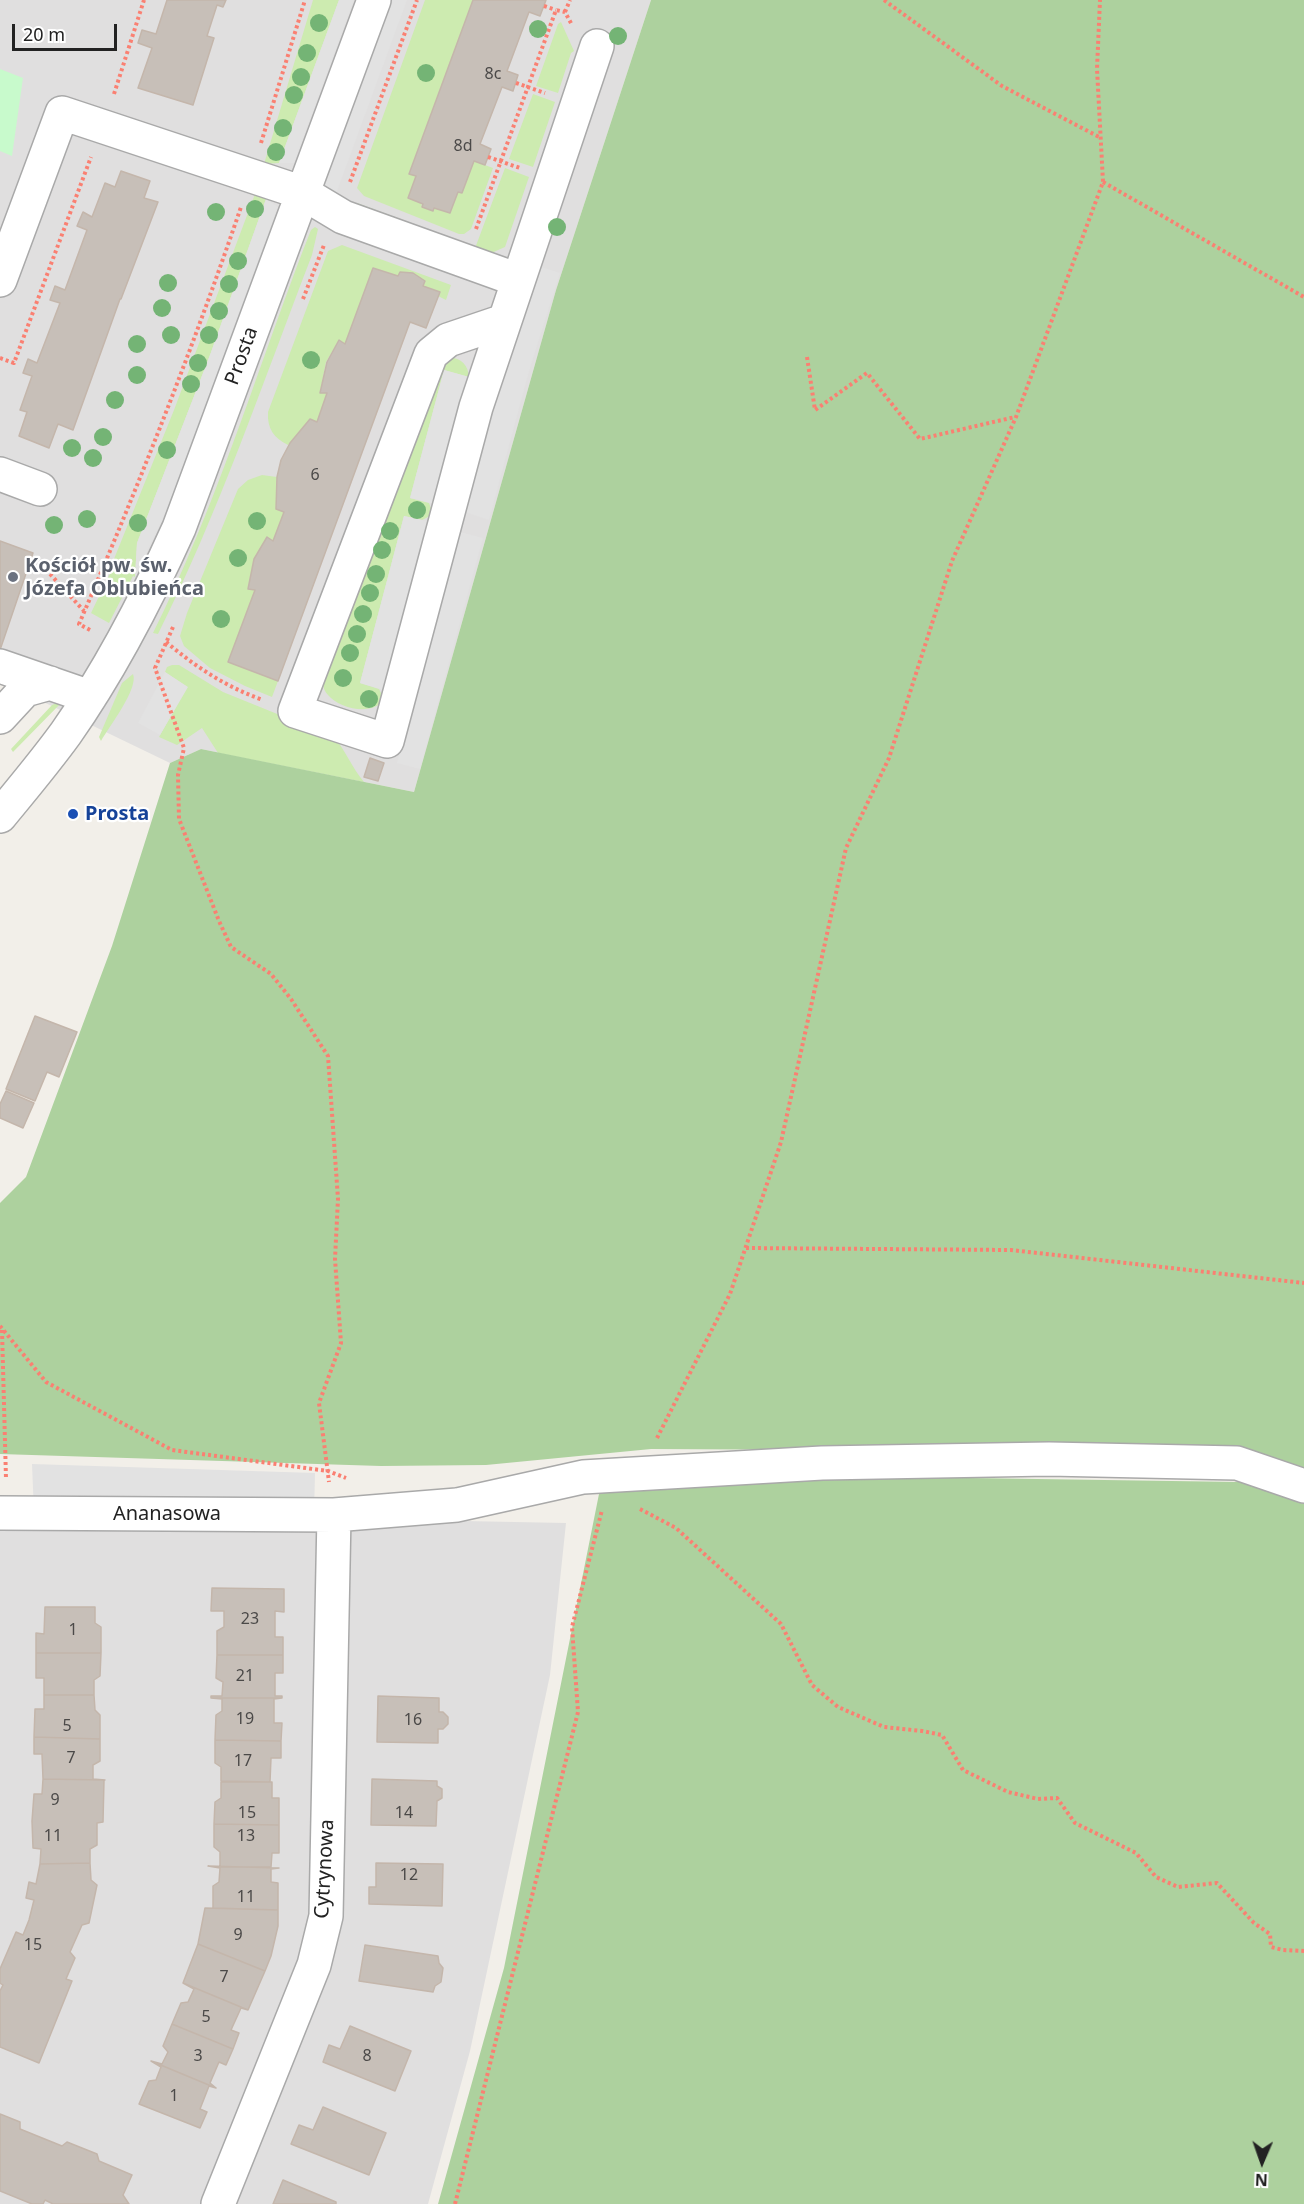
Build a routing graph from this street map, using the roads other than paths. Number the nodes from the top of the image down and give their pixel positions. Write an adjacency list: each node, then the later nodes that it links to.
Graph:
1 (374, 0): 3 (street, Prosta)
2 (594, 54): 5 (street)
3 (303, 193): 4 (street); 5 (street); 11 (street, Prosta)
4 (0, 280)
5 (518, 280): 6 (street)
6 (504, 321): 6 (street)
7 (0, 474): 8 (street)
8 (40, 489)
9 (0, 666): 10 (street)
10 (50, 683): 11 (street); 12 (street)
11 (90, 697): 13 (street, Prosta)
12 (0, 717)
13 (0, 816)
14 (1304, 1486): 15 (street, Ananasowa)
15 (334, 1515): 16 (street, Ananasowa); 17 (street, Cytrynowa)
16 (2, 1519)
17 (218, 2204)

